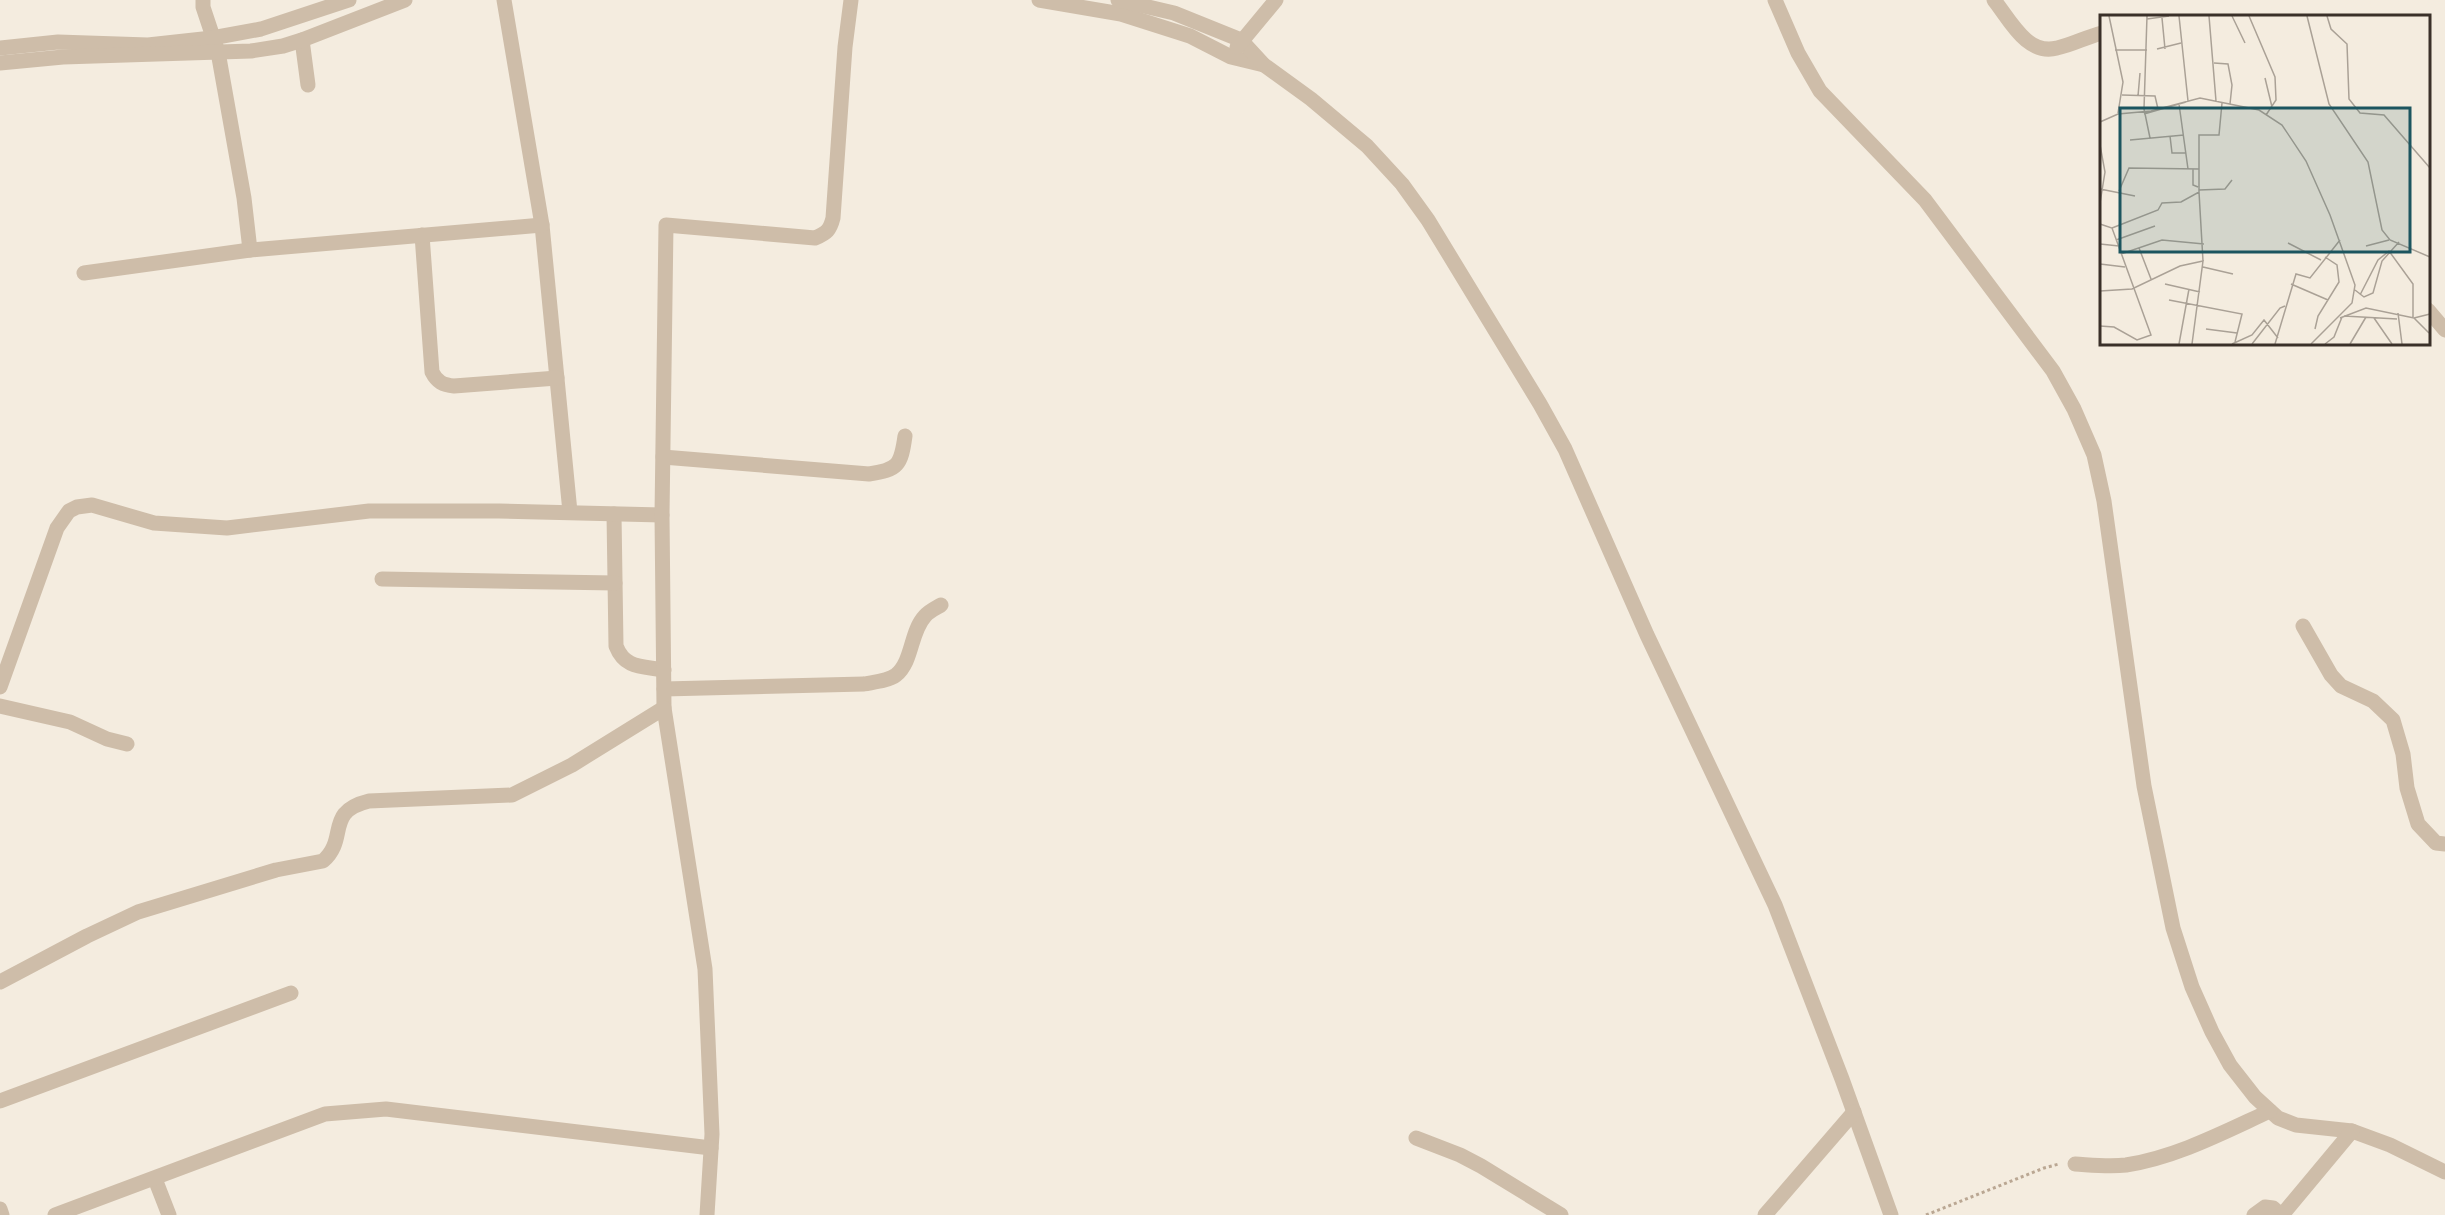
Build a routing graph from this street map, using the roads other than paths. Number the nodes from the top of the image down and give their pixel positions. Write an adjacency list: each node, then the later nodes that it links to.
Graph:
1 (203, 0): 15 (street)
2 (349, 0): 11 (street)
3 (405, 0): 13 (street)
4 (504, 0): 21 (street)
5 (851, 0): 29 (street)
6 (1039, 0): 17 (street)
7 (1118, 0): 14 (street)
8 (1276, 0): 14 (street)
9 (1775, 0): 47 (street)
10 (1994, 0): 12 (street)
11 (319, 5): 15 (street)
12 (2100, 34)
13 (302, 40): 15 (street); 20 (street)
14 (1241, 40): 17 (street); 19 (street)
15 (215, 45): 16 (street); 18 (street); 23 (street)
16 (0, 48)
17 (1232, 57): 19 (street)
18 (0, 63)
19 (1264, 65): 48 (street)
20 (308, 85)
21 (542, 225): 22 (street); 27 (street)
22 (422, 236): 23 (street); 27 (street)
23 (250, 250): 24 (street)
24 (84, 273)
25 (2430, 312): 26 (street)
26 (2445, 330)
27 (557, 378): 30 (street)
28 (905, 436): 29 (street)
29 (663, 457): 32 (street)
30 (570, 512): 31 (street); 38 (street)
31 (614, 514): 32 (street); 34 (street)
32 (662, 514): 37 (street)
33 (382, 579): 34 (street)
34 (615, 583): 37 (street)
35 (941, 605): 39 (street)
36 (2302, 626): 43 (street)
37 (664, 670): 39 (street)
38 (0, 687)
39 (664, 689): 41 (street)
40 (0, 706): 42 (street)
41 (664, 708): 44 (street); 51 (street)
42 (127, 744)
43 (2445, 844)
44 (0, 982)
45 (291, 993): 46 (street)
46 (0, 1101)
47 (2270, 1111): 49 (street); 52 (street)
48 (1854, 1112): 61 (street); 62 (street)
49 (2352, 1131): 53 (street); 64 (street)
50 (1416, 1138): 60 (street)
51 (711, 1148): 54 (street); 59 (street)
52 (2075, 1164)
53 (2445, 1172)
54 (155, 1179): 57 (street); 58 (street)
55 (0, 1209): 56 (street)
56 (2, 1215)
57 (55, 1215)
58 (169, 1215)
59 (707, 1215)
60 (1561, 1215)
61 (1765, 1215)
62 (1890, 1215)
63 (2254, 1215): 64 (street)
64 (2282, 1215)

